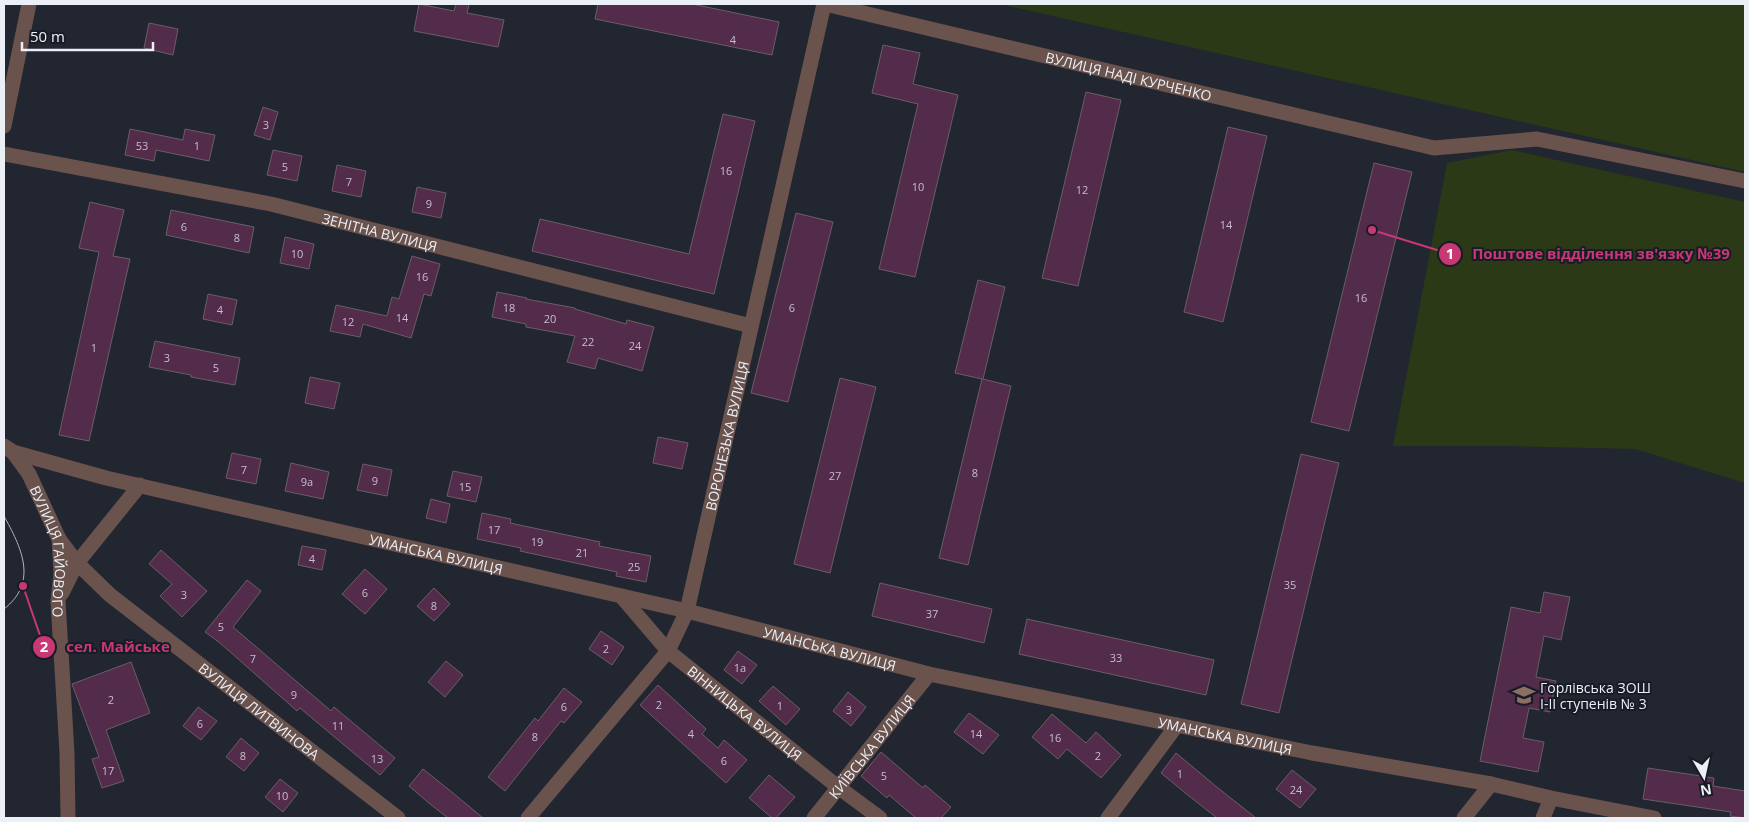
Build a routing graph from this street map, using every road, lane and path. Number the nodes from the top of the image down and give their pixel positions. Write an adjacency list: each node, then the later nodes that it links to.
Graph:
1 (29, 4): 3 (street)
2 (824, 4): 5 (street, ВУЛИЦЯ НАДІ КУРЧЕНКО); 6 (street, ВОРОНЕЗЬКА ВУЛИЦЯ)
3 (4, 126)
4 (4, 154): 6 (street, ЗЕНІТНА ВУЛИЦЯ)
5 (1745, 181)
6 (751, 326): 13 (street, ВОРОНЕЗЬКА ВУЛИЦЯ)
7 (8, 449): 8 (street, УМАНСЬКА ВУЛИЦЯ); 9 (street, ВУЛИЦЯ ГАЙОВОГО)
8 (140, 485): 10 (street); 11 (street, УМАНСЬКА ВУЛИЦЯ)
9 (59, 539): 10 (street, ВУЛИЦЯ ЛИТВИНОВА); 12 (street, ВУЛИЦЯ ГАЙОВОГО)
10 (77, 564): 12 (street); 21 (street, ВУЛИЦЯ ЛИТВИНОВА)
11 (621, 596): 13 (street, УМАНСЬКА ВУЛИЦЯ); 14 (street, ВІННИЦЬКА ВУЛИЦЯ)
12 (58, 601): 20 (street, ВУЛИЦЯ ГАЙОВОГО)
13 (687, 611): 14 (street, ВОРОНЕЗЬКА ВУЛИЦЯ); 15 (street, УМАНСЬКА ВУЛИЦЯ)
14 (668, 651): 18 (street, ВІННИЦЬКА ВУЛИЦЯ); 22 (street, ВОРОНЕЗЬКА ВУЛИЦЯ)
15 (929, 674): 16 (street, УМАНСЬКА ВУЛИЦЯ); 18 (street, КИЇВСЬКА ВУЛИЦЯ)
16 (1177, 725): 17 (street, УМАНСЬКА ВУЛИЦЯ); 25 (street)
17 (1491, 784): 19 (street, УМАНСЬКА ВУЛИЦЯ); 26 (street)
18 (838, 786): 23 (street, КИЇВСЬКА ВУЛИЦЯ); 24 (street, ВІННИЦЬКА ВУЛИЦЯ)
19 (1551, 798): 27 (street); 28 (street, УМАНСЬКА ВУЛИЦЯ)
20 (68, 818)
21 (398, 818)
22 (528, 818)
23 (814, 818)
24 (880, 818)
25 (1108, 818)
26 (1464, 818)
27 (1543, 818)
28 (1654, 818)

